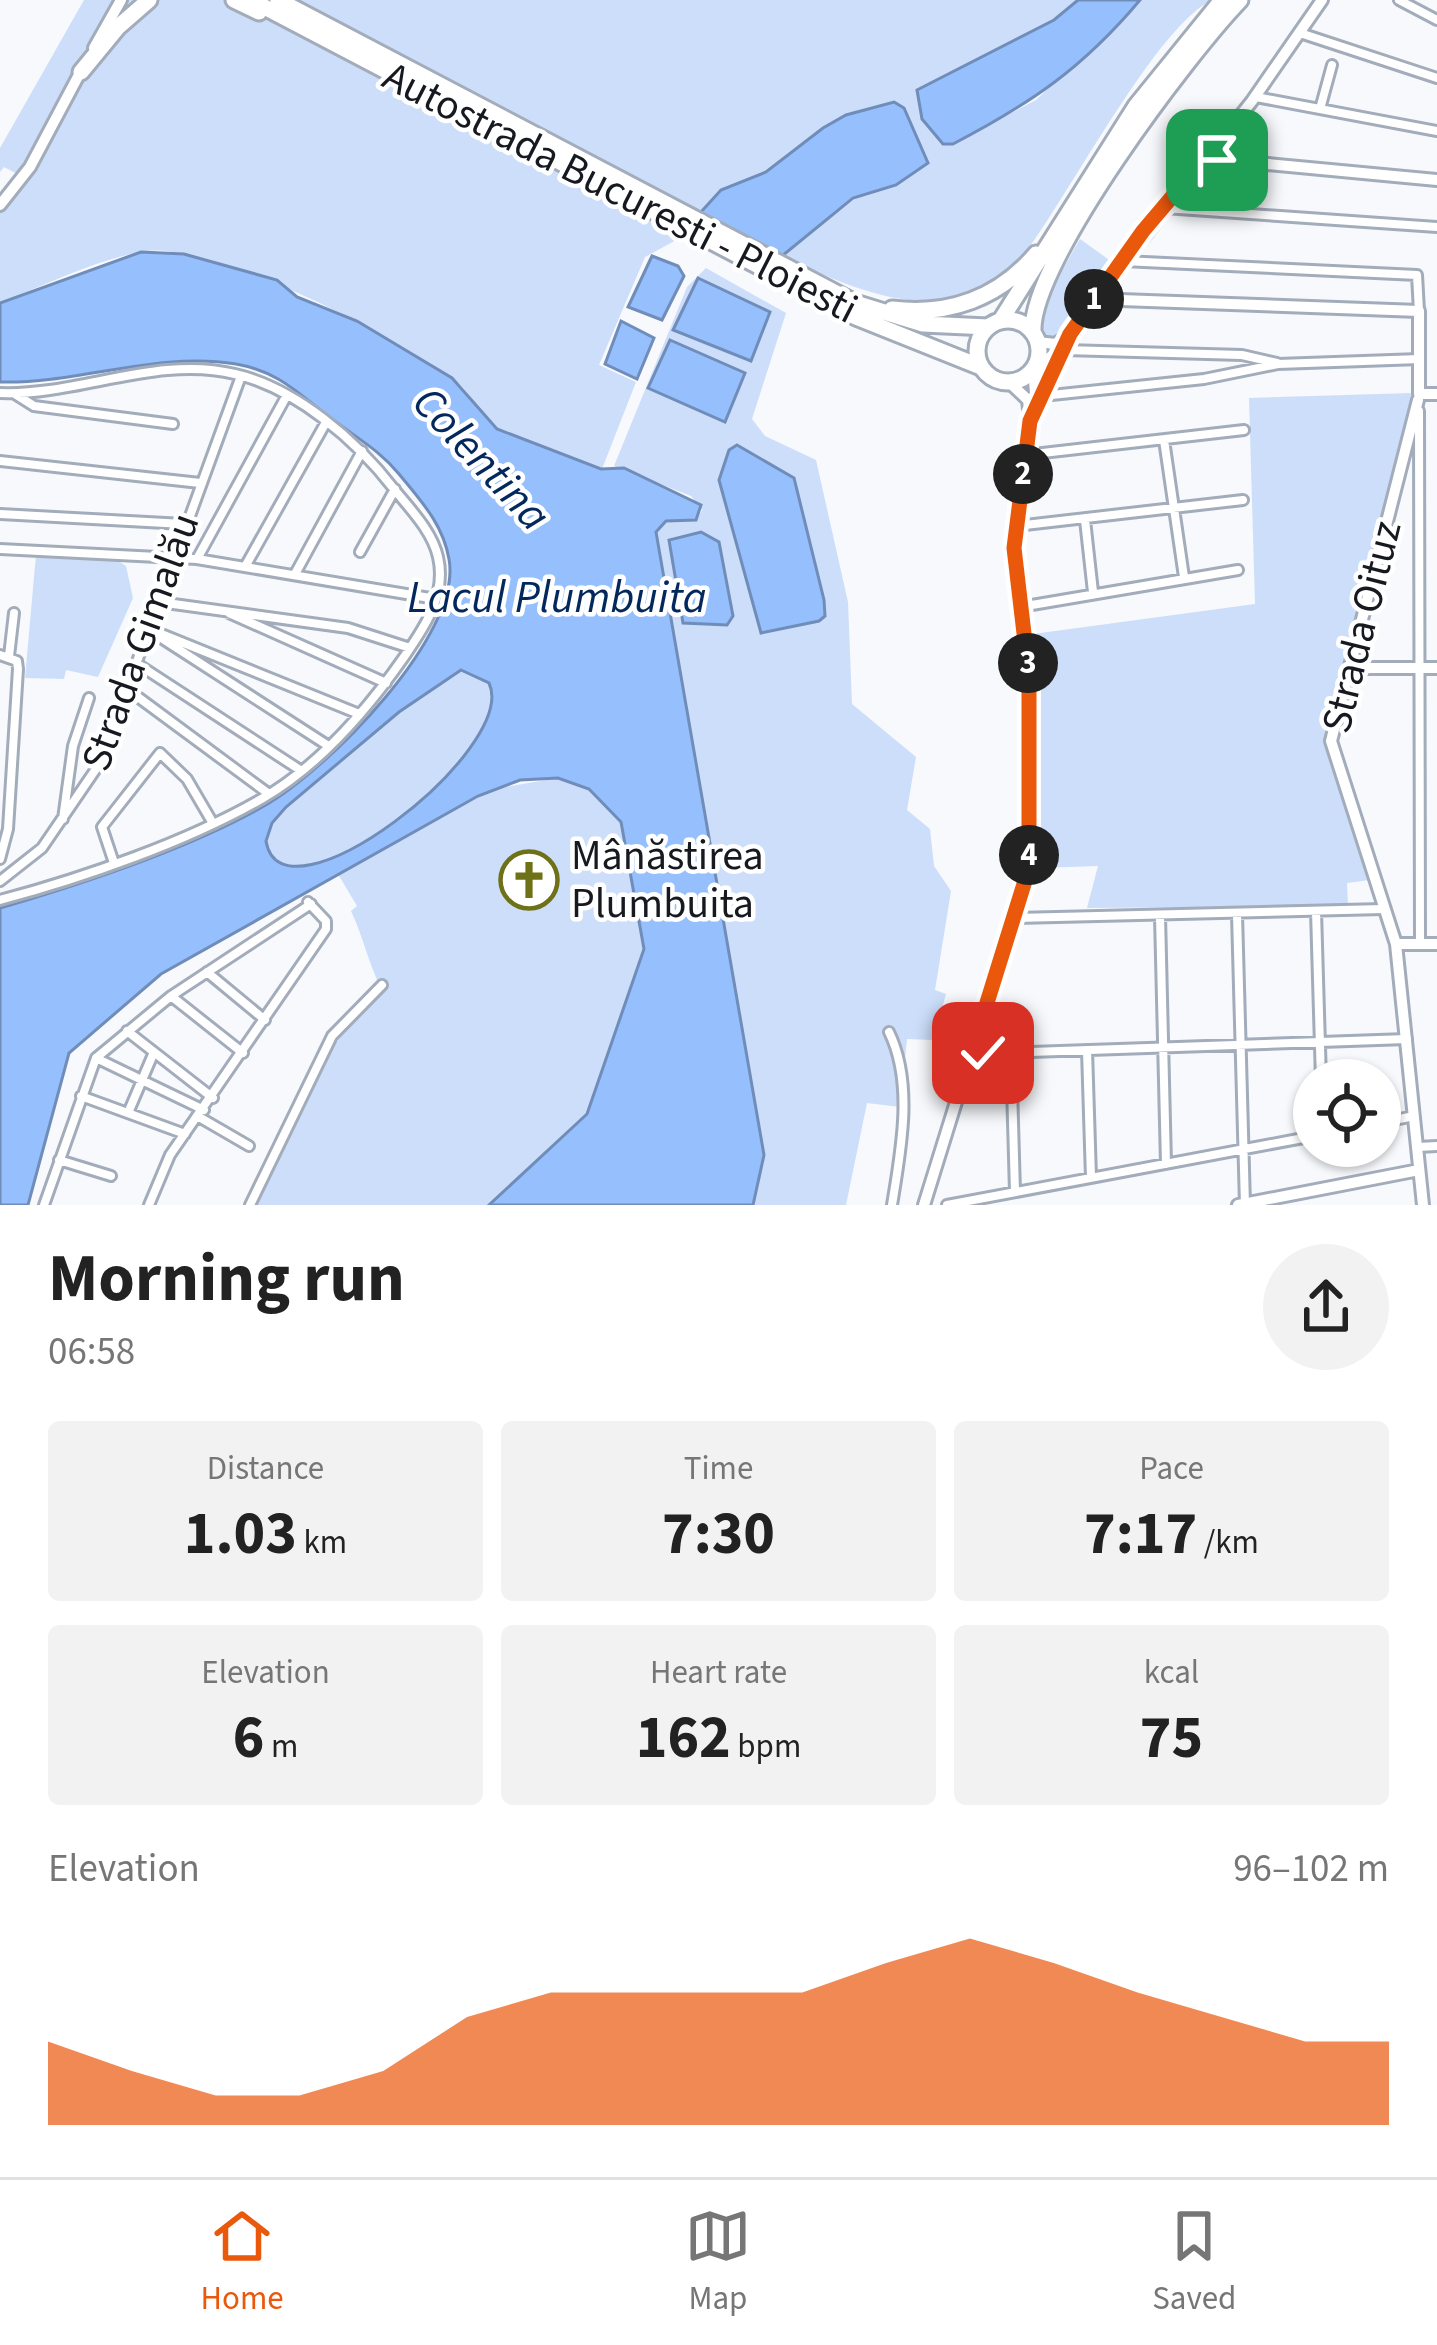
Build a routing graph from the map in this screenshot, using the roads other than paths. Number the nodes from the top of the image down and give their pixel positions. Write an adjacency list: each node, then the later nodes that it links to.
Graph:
1 (121, 0): 16 (street)
2 (148, 0): 16 (highway)
3 (234, 0): 14 (highway)
4 (250, 0): 14 (highway)
5 (278, 0): 13 (highway)
6 (290, 0): 13 (highway)
7 (1240, 0): 10 (highway)
8 (1322, 0): 12 (street)
9 (1400, 0): 11 (street)
10 (1220, 8): 26 (highway); 35 (highway)
11 (1437, 20)
12 (1299, 32): 17 (street); 18 (street)
13 (349, 38): 23 (highway, Autostrada Bucuresti - Ploiesti)
14 (360, 58): 23 (highway, Autostrada Bucuresti - Ploiesti)
15 (1332, 64): 19 (street)
16 (80, 72): 24 (street)
17 (1437, 79)
18 (1255, 97): 19 (street); 21 (street)
19 (1320, 109): 20 (street)
20 (1437, 131)
21 (1205, 158): 22 (street); 25 (street)
22 (1437, 180)
23 (636, 194): 29 (highway, Autostrada Bucuresti - Ploiesti)
24 (0, 205)
25 (1164, 208): 27 (street); 28 (street)
26 (1071, 210): 30 (highway); 33 (highway)
27 (1437, 227)
28 (1122, 261): 31 (street); 32 (street)
29 (791, 277): 30 (highway); 39 (highway, Autostrada Bucuresti - Ploiesti)
30 (827, 289): 33 (highway)
31 (1094, 299): 32 (street); 34 (street)
32 (1419, 311): 37 (street, Strada Oituz)
33 (994, 324): 35 (highway); 39 (highway)
34 (1070, 334): 35 (street); 36 (street)
35 (1035, 336): 40 (highway)
36 (1061, 350): 38 (street); 40 (street); 48 (street)
37 (1420, 358): 38 (street); 47 (street, Strada Oituz)
38 (1278, 364): 48 (street)
39 (982, 367): 42 (highway)
40 (1034, 368): 42 (highway); 48 (street)
41 (242, 376): 44 (street); 46 (street); 57 (street, Strada Gimalău)
42 (1009, 382): 49 (street)
43 (0, 393): 44 (street)
44 (14, 393): 50 (street)
45 (1437, 394): 47 (street)
46 (287, 395): 51 (street); 68 (street)
47 (1419, 397): 85 (street, Strada Oituz); 86 (street)
48 (1038, 401): 49 (street)
49 (1030, 421): 55 (street)
50 (173, 424)
51 (325, 424): 54 (street); 69 (street)
52 (1244, 430): 53 (street)
53 (1164, 440): 55 (street); 60 (street)
54 (362, 452): 58 (street); 71 (street)
55 (1025, 455): 64 (street)
56 (0, 461): 57 (street)
57 (200, 483): 63 (street, Strada Gimalău)
58 (394, 489): 66 (street); 74 (street)
59 (1244, 500): 60 (street)
60 (1174, 508): 62 (street); 72 (street)
61 (0, 514): 63 (street)
62 (1085, 520): 64 (street); 73 (street)
63 (184, 524): 67 (street, Strada Gimalău)
64 (1016, 526): 76 (street)
65 (0, 549): 67 (street)
66 (360, 552)
67 (173, 557): 68 (street); 75 (street, Strada Gimalău)
68 (197, 560): 69 (street)
69 (246, 565): 71 (street)
70 (1238, 570): 72 (street)
71 (295, 574): 74 (street)
72 (1184, 577): 73 (street)
73 (1093, 592): 76 (street)
74 (436, 599): 82 (street)
75 (159, 602): 78 (street); 81 (street, Strada Gimalău)
76 (1020, 607): 105 (street)
77 (14, 613): 80 (street)
78 (229, 613): 82 (street); 88 (street)
79 (0, 622): 80 (street)
80 (13, 624): 83 (street)
81 (149, 629): 84 (street, Strada Gimalău); 91 (street); 92 (street)
82 (410, 648): 88 (street)
83 (4, 656): 97 (street)
84 (136, 663): 89 (street, Strada Gimalău); 93 (street)
85 (1351, 668): 86 (street); 101 (street, Strada Oituz)
86 (1420, 668): 87 (street); 107 (street)
87 (1437, 668)
88 (386, 683): 91 (street)
89 (127, 689): 94 (street); 96 (street, Strada Gimalău)
90 (89, 698): 96 (street)
91 (359, 714): 92 (street)
92 (327, 746): 93 (street)
93 (300, 770): 94 (street)
94 (269, 794): 95 (street)
95 (211, 821): 98 (street); 98 (street)
96 (63, 822): 99 (street, Strada Gimalău)
97 (0, 859)
98 (114, 863): 100 (street)
99 (2, 877)
100 (0, 900)
101 (1385, 909): 102 (street); 106 (street, Strada Oituz)
102 (1316, 911): 103 (street); 116 (street)
103 (1237, 914): 104 (street); 117 (street)
104 (1160, 916): 105 (street); 118 (street)
105 (1014, 918): 123 (street)
106 (1396, 944): 107 (street); 115 (street, Strada Oituz)
107 (1420, 944): 108 (street)
108 (1437, 944)
109 (207, 972): 111 (street); 112 (street); 112 (street)
110 (382, 985): 147 (street)
111 (172, 996): 113 (street); 122 (street)
112 (265, 1020): 122 (street)
113 (127, 1031): 120 (street); 124 (street)
114 (889, 1031): 148 (street)
115 (1409, 1039): 116 (street); 131 (street, Strada Oituz)
116 (1320, 1042): 117 (street); 125 (street)
117 (1241, 1045): 118 (street); 138 (street)
118 (1163, 1047): 119 (street); 140 (street)
119 (1087, 1050): 121 (street); 143 (street)
120 (154, 1052): 126 (street); 128 (street)
121 (1011, 1052): 123 (street); 144 (street)
122 (243, 1053): 128 (street)
123 (971, 1054): 149 (street)
124 (96, 1058): 126 (street); 127 (street)
125 (1320, 1059)
126 (142, 1081): 129 (street); 130 (street)
127 (81, 1096): 129 (street); 139 (street)
128 (213, 1098): 130 (street)
129 (128, 1113): 133 (street)
130 (201, 1114): 133 (street); 135 (street)
131 (1415, 1116): 132 (street); 137 (street, Strada Oituz)
132 (1401, 1119)
133 (184, 1134): 146 (street)
134 (1293, 1140): 138 (street)
135 (249, 1146)
136 (1437, 1146): 137 (street)
137 (1418, 1147): 141 (street, Strada Oituz)
138 (1244, 1149): 140 (street); 151 (street)
139 (58, 1160): 142 (street); 145 (street)
140 (1166, 1164): 143 (street)
141 (1420, 1170): 151 (street); 152 (street, Strada Oituz)
142 (111, 1177)
143 (1091, 1178): 144 (street)
144 (1015, 1192): 150 (street)
145 (44, 1205)
146 (149, 1205)
147 (250, 1205)
148 (892, 1205)
149 (923, 1205)
150 (947, 1205)
151 (1243, 1205)
152 (1423, 1205)

